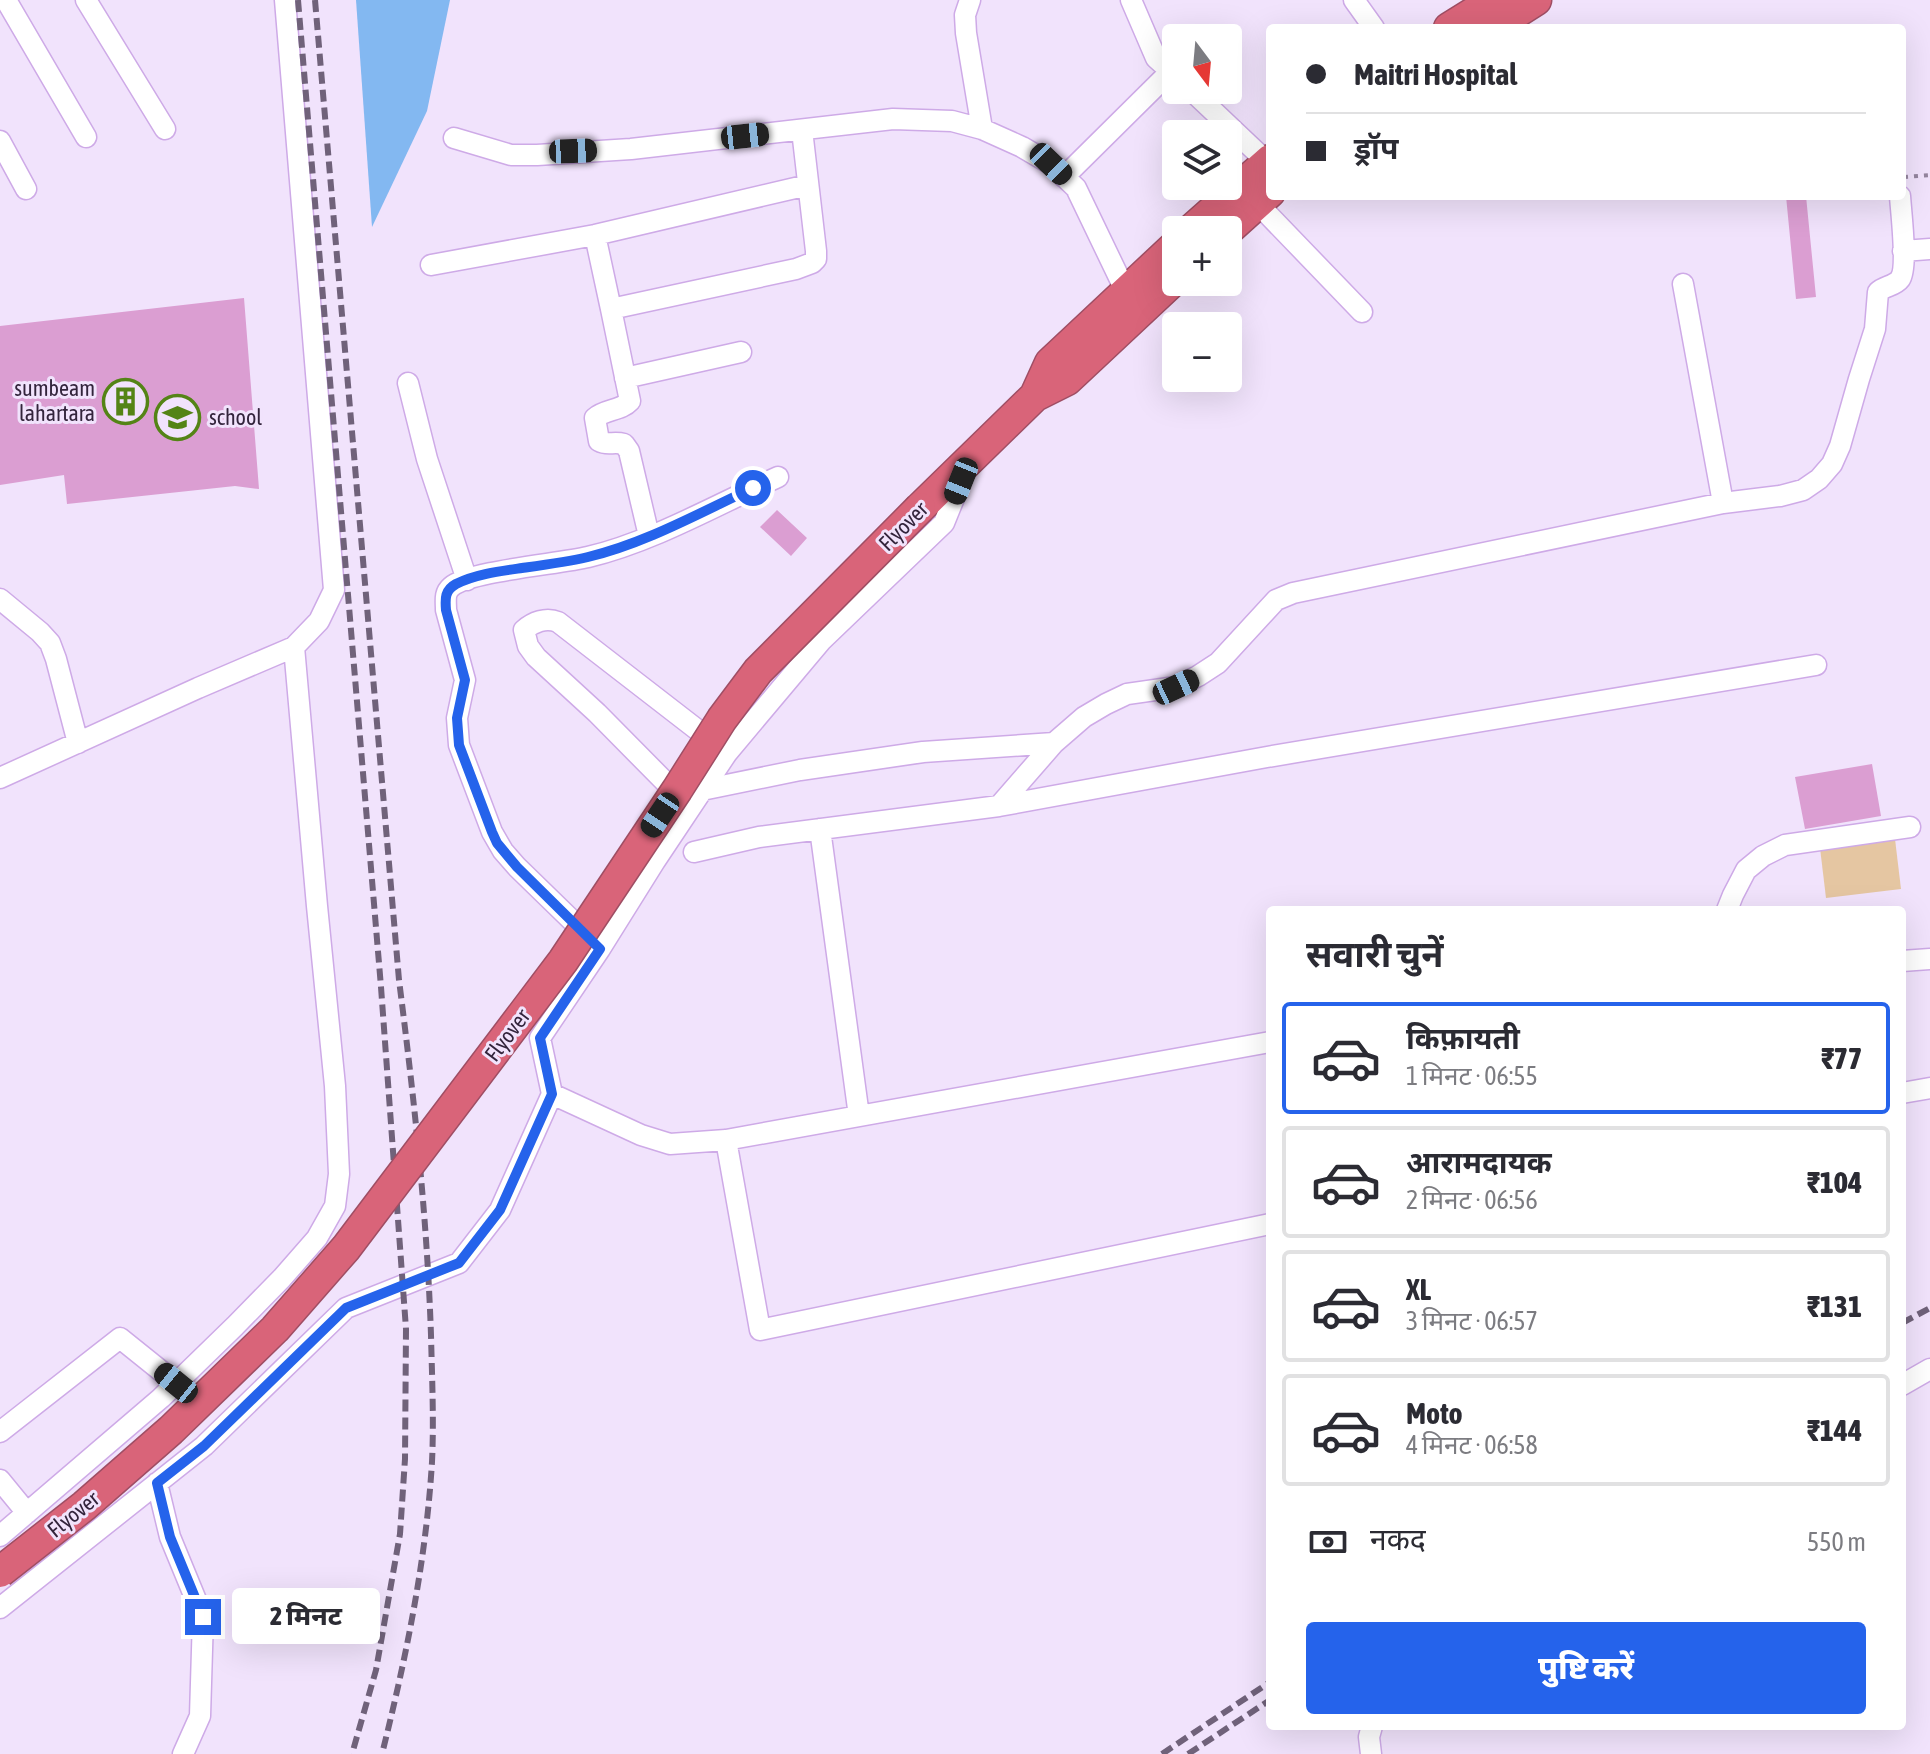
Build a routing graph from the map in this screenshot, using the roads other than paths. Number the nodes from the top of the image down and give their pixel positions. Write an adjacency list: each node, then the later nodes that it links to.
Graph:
1 (6, 0): 18 (street)
2 (86, 0): 15 (street)
3 (285, 0): 49 (street)
4 (970, 0): 16 (street)
5 (1131, 0): 12 (street)
6 (1354, 0): 9 (street)
7 (1494, 0): 10 (highway)
8 (1536, 0): 11 (highway)
9 (1371, 24)
10 (1455, 24)
11 (1498, 24)
12 (1162, 63)
13 (1162, 83): 21 (street)
14 (1203, 104): 22 (street)
15 (165, 129)
16 (982, 129): 17 (street); 21 (street)
17 (802, 130): 19 (street); 23 (street)
18 (86, 137)
19 (454, 138)
20 (0, 141): 24 (street)
21 (1064, 177): 36 (street)
22 (1266, 179): 27 (highway); 28 (highway)
23 (808, 185): 29 (street); 37 (street)
24 (26, 189)
25 (1281, 200): 38 (street)
26 (1900, 200): 31 (street)
27 (1212, 216)
28 (1238, 216)
29 (595, 235): 33 (street); 37 (street)
30 (1930, 249): 31 (street)
31 (1903, 251): 45 (street)
32 (1162, 258): 36 (highway)
33 (431, 265)
34 (1683, 284): 45 (street)
35 (1162, 291): 42 (highway)
36 (1126, 292): 42 (highway)
37 (611, 309): 40 (street)
38 (1362, 312)
39 (741, 352): 40 (street)
40 (625, 378): 46 (street)
41 (408, 383): 47 (street)
42 (1035, 396): 43 (highway, Flyover)
43 (970, 460): 53 (street); 82 (highway, Flyover, bridge)
44 (778, 477): 46 (street)
45 (1723, 503): 52 (street)
46 (649, 536): 47 (street)
47 (467, 580): 62 (street)
48 (0, 599): 51 (street)
49 (294, 647): 51 (street); 72 (street)
50 (1816, 665): 56 (street)
51 (78, 743): 54 (street)
52 (1054, 743): 55 (street); 56 (street)
53 (727, 753): 55 (street); 57 (street)
54 (0, 778)
55 (702, 790): 57 (street)
56 (999, 806): 59 (street)
57 (690, 808): 62 (street)
58 (1910, 827): 61 (street)
59 (820, 829): 60 (street); 69 (street)
60 (694, 852)
61 (1729, 906)
62 (600, 949): 68 (street)
63 (1930, 959): 64 (street)
64 (1906, 961)
65 (1266, 1043): 69 (street)
66 (1930, 1088): 67 (street)
67 (1906, 1092)
68 (552, 1094): 70 (street); 73 (street)
69 (859, 1116): 70 (street)
70 (726, 1140): 71 (street)
71 (1266, 1225)
72 (265, 1295): 73 (street); 75 (street)
73 (309, 1343): 79 (street)
74 (1930, 1369): 76 (street)
75 (184, 1376): 77 (street); 80 (street)
76 (1906, 1383)
77 (0, 1432)
78 (0, 1480): 80 (street)
79 (157, 1483): 83 (street); 85 (street)
80 (27, 1513): 81 (street)
81 (0, 1536)
82 (0, 1572)
83 (0, 1608)
84 (1371, 1730): 86 (street)
85 (183, 1754)
86 (1371, 1754)

